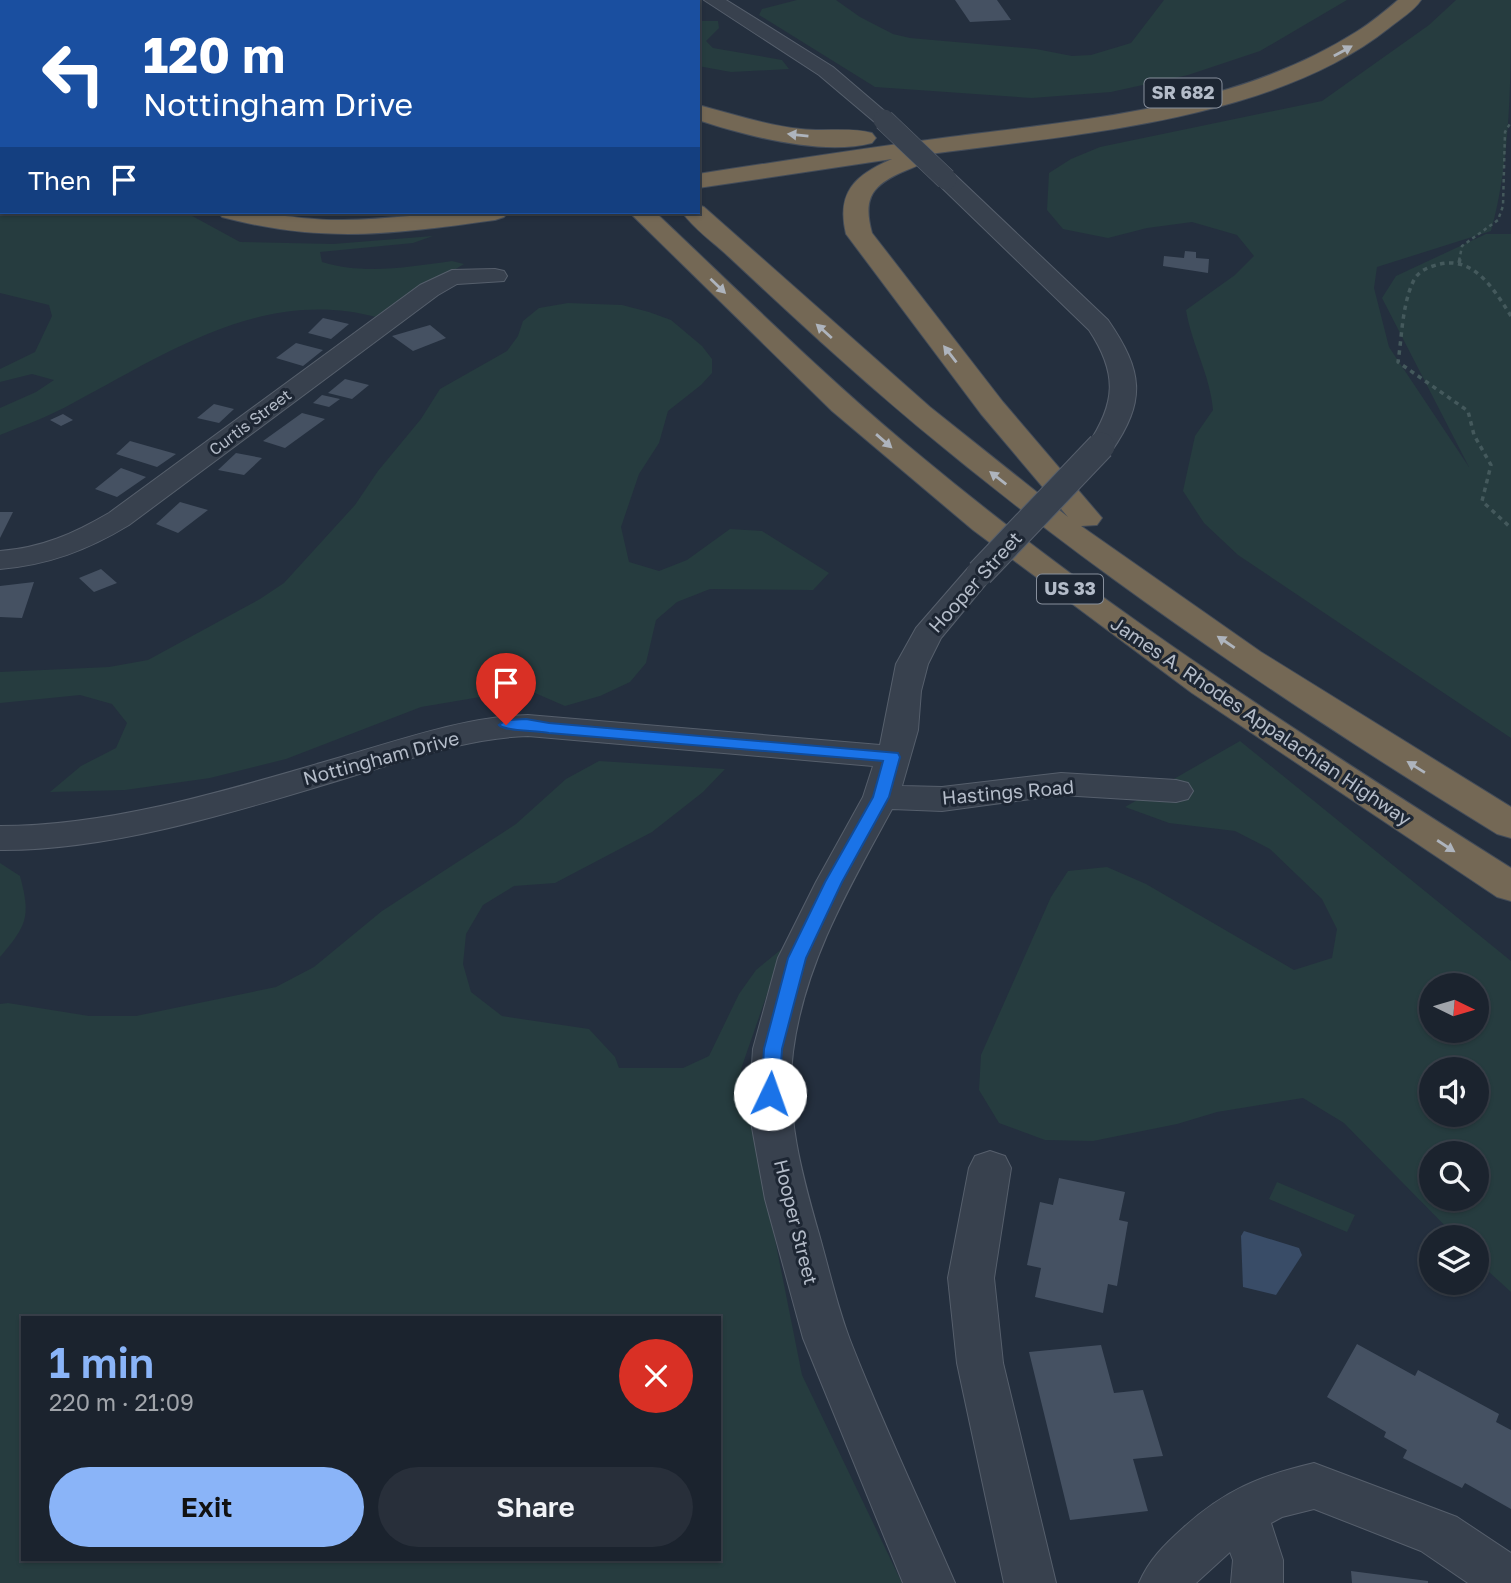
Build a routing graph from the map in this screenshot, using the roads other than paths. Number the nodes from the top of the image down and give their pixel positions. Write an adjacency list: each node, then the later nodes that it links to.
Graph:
1 (713, 0): 17 (street, Hooper Street, bridge)
2 (1382, 0): 5 (highway, SR 682)
3 (1412, 0): 6 (highway, SR 682, one-way to 3)
4 (700, 113): 5 (highway, one-way to 4)
5 (963, 130): 7 (highway)
6 (1042, 131): 7 (highway); 16 (highway, one-way to 6)
7 (708, 174)
8 (239, 214): 11 (highway)
9 (292, 214): 10 (highway)
10 (406, 214)
11 (478, 214)
12 (643, 214): 22 (highway, James A. Rhodes Appalachian Highway / US 33, one-way to 22)
13 (697, 214): 16 (highway, US 33, one-way to 13)
14 (495, 276): 15 (street, Curtis Street)
15 (0, 560)
16 (1152, 592): 20 (highway, US 33, one-way to 16)
17 (892, 757): 19 (street, Hooper Street); 21 (street, Nottingham Drive)
18 (1176, 791): 19 (street, Hastings Road)
19 (881, 797): 25 (street, Hooper Street)
20 (1511, 825)
21 (0, 838)
22 (1511, 887)
23 (990, 1168): 26 (street)
24 (1242, 1513): 27 (street); 28 (street); 29 (street)
25 (929, 1583)
26 (1030, 1583)
27 (1165, 1583)
28 (1257, 1583)
29 (1511, 1583)

